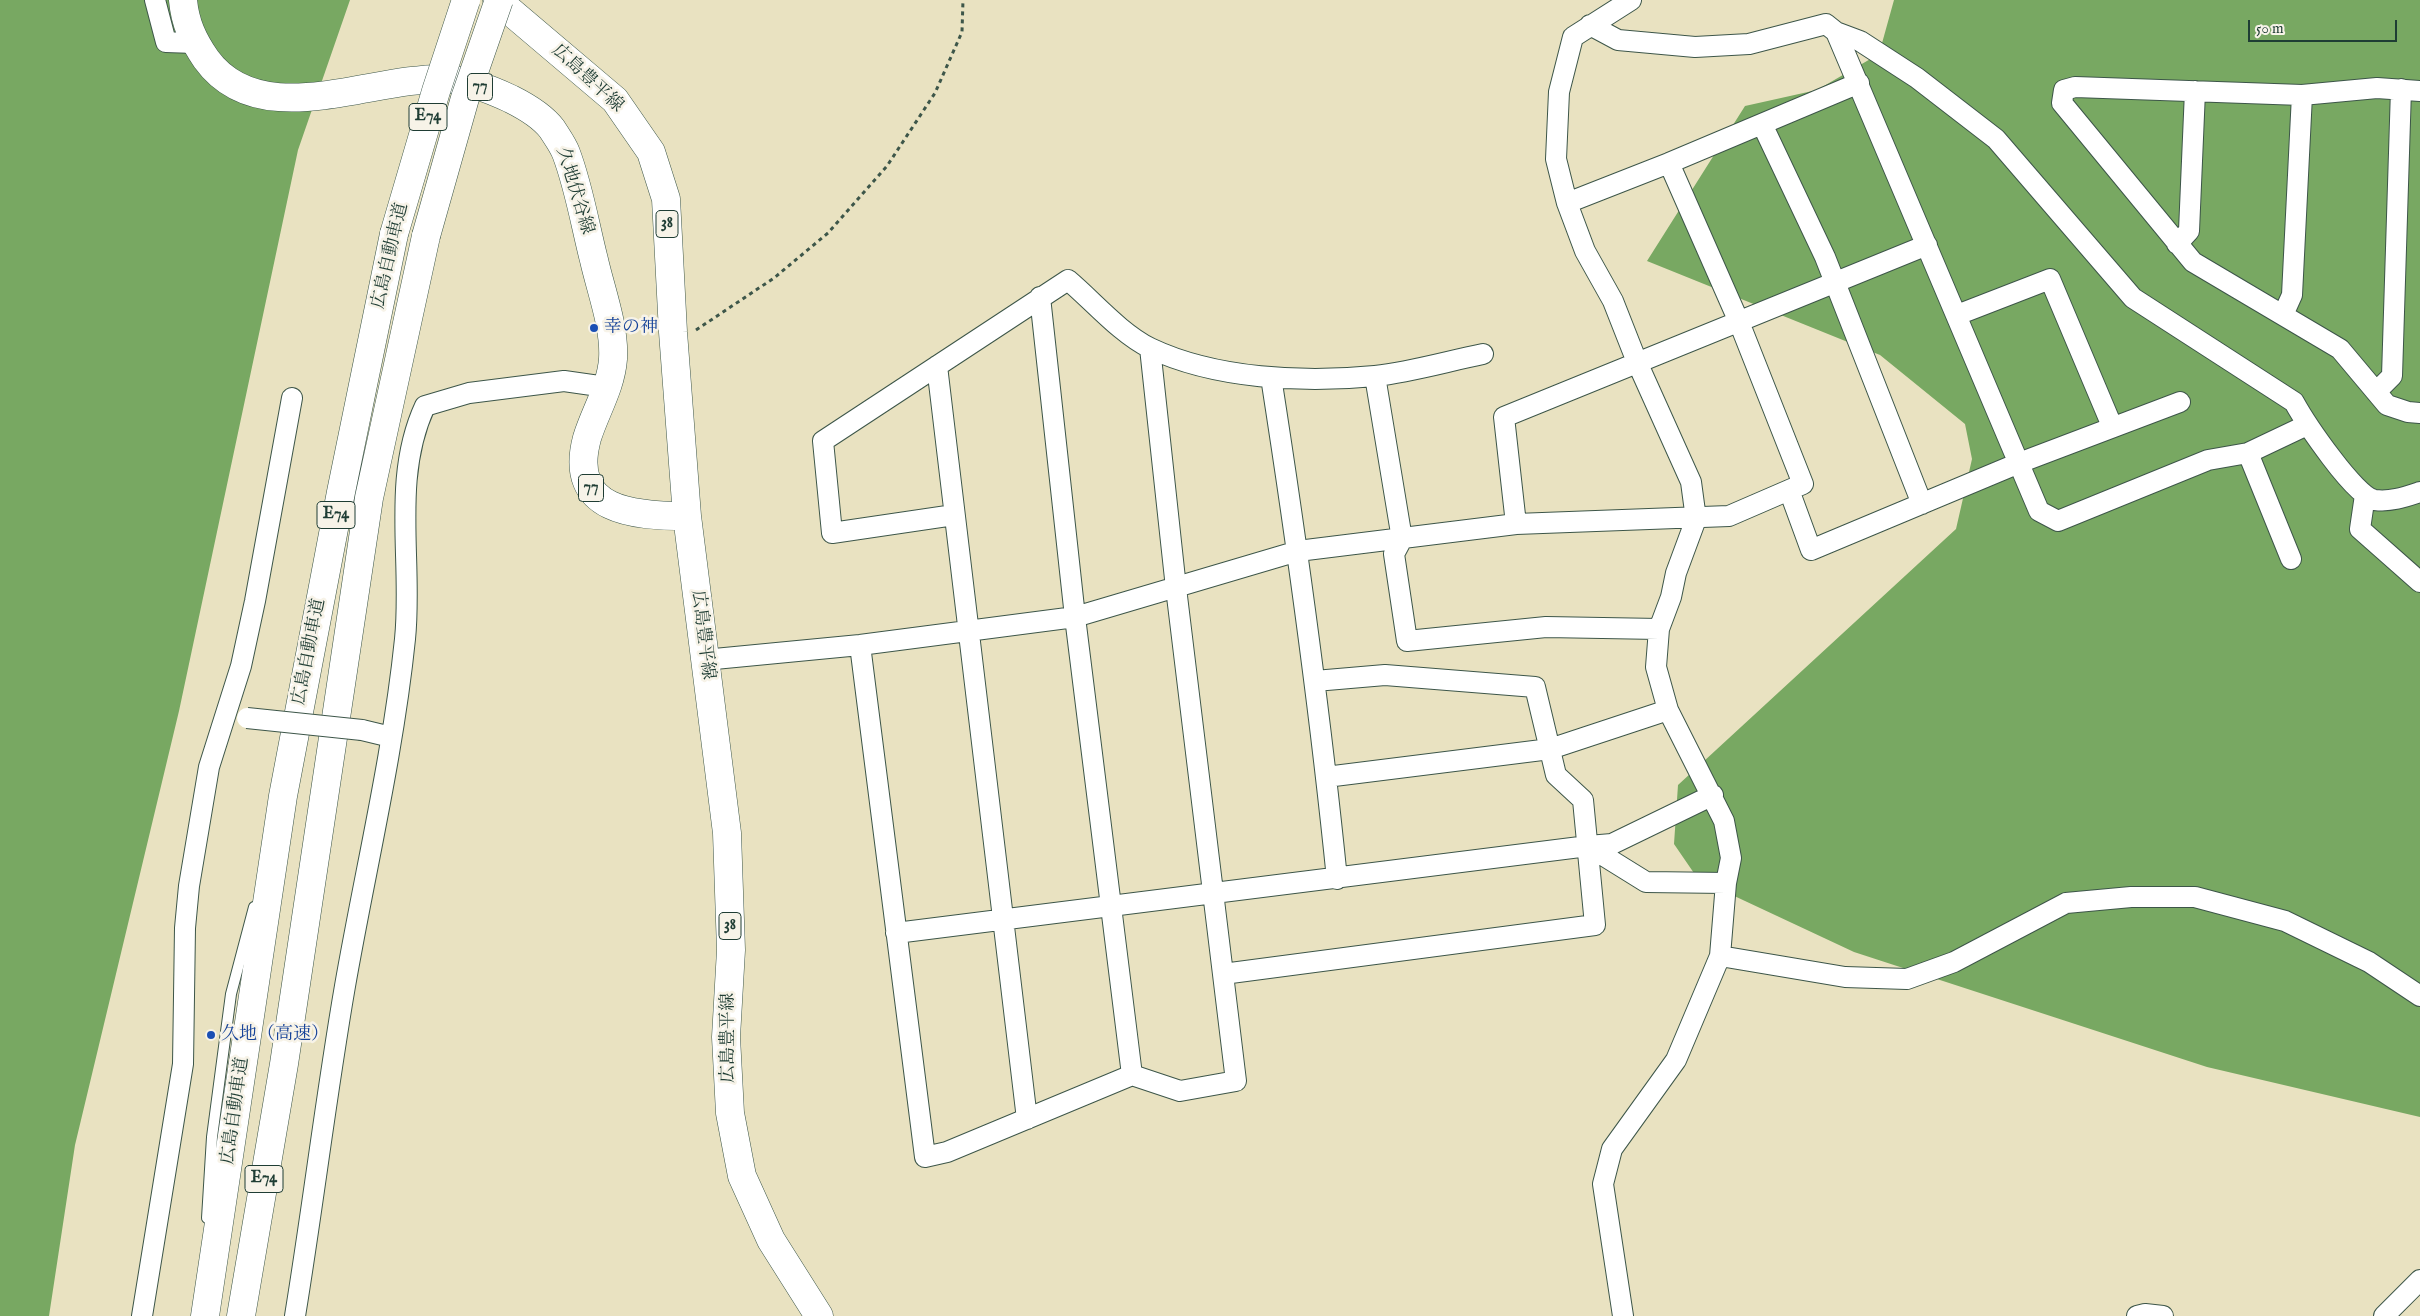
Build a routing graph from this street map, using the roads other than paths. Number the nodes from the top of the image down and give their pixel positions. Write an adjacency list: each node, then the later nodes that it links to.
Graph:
1 (155, 0): 8 (street)
2 (183, 0): 8 (main road, 久地伏谷線 / 77)
3 (466, 0): 64 (main road, 広島自動車道 / E74, bridge)
4 (498, 0): 43 (main road, 広島豊平線 / 38); 60 (main road, 広島自動車道 / E74, bridge)
5 (1631, 0): 6 (street)
6 (1590, 25): 7 (street); 15 (street)
7 (1836, 32): 9 (street); 34 (street)
8 (195, 43): 29 (main road, 久地伏谷線 / 77)
9 (1858, 83): 13 (street); 17 (street)
10 (2410, 90): 12 (street); 30 (street)
11 (2195, 91): 12 (street); 16 (street); 16 (street)
12 (2302, 94): 21 (street)
13 (1762, 124): 14 (street); 18 (street)
14 (1669, 163): 15 (street); 22 (street)
15 (1567, 203): 25 (street)
16 (2177, 244): 21 (street)
17 (1927, 245): 18 (street); 20 (street)
18 (1835, 284): 22 (street); 41 (street)
19 (1040, 297): 23 (street); 26 (street); 51 (street)
20 (1957, 315): 35 (street); 37 (street)
21 (2283, 315): 30 (street)
22 (1739, 322): 25 (street); 38 (street)
23 (1150, 348): 28 (street); 50 (street)
24 (1483, 354): 27 (street)
25 (1637, 362): 44 (street); 45 (street)
26 (937, 366): 42 (street); 42 (street)
27 (1375, 376): 28 (street); 46 (street)
28 (1271, 377): 47 (street)
29 (606, 388): 43 (main road, 久地伏谷線 / 77); 59 (street)
30 (2376, 392): 33 (street)
31 (292, 398): 58 (street)
32 (2180, 402): 35 (street)
33 (2420, 413)
34 (2307, 425): 36 (street); 40 (street)
35 (2112, 426): 37 (street)
36 (2248, 453): 37 (street); 48 (street)
37 (2019, 463): 41 (street)
38 (1789, 490): 41 (street); 44 (street)
39 (2420, 492): 40 (street)
40 (2365, 495): 49 (street)
41 (1922, 504)
42 (954, 515): 53 (street)
43 (687, 516): 55 (main road, 広島豊平線 / 38)
44 (1696, 519): 45 (street); 52 (street)
45 (1516, 524): 46 (street)
46 (1402, 539): 47 (street); 52 (street)
47 (1298, 552): 50 (street); 56 (street)
48 (2291, 559)
49 (2420, 582)
50 (1176, 588): 51 (street); 69 (street)
51 (1074, 617): 53 (street); 70 (street)
52 (1659, 629): 57 (street)
53 (967, 630): 54 (street); 71 (street)
54 (860, 645): 55 (street); 72 (street)
55 (704, 660): 86 (main road, 広島豊平線 / 38)
56 (1315, 681): 61 (street); 62 (street)
57 (1668, 710): 61 (street); 63 (street)
58 (227, 714): 59 (street, bridge); 81 (street)
59 (391, 737): 85 (street)
60 (332, 740): 65 (lane); 77 (main road, 広島自動車道 / E74)
61 (1550, 749): 62 (street); 66 (street)
62 (1326, 778): 67 (street)
63 (1713, 795): 66 (street); 68 (street)
64 (283, 796): 82 (lane); 83 (main road, 広島自動車道 / E74)
65 (333, 817)
66 (1588, 846): 67 (street); 68 (street); 75 (street)
67 (1336, 879): 69 (street)
68 (1726, 883): 73 (street)
69 (1213, 894): 70 (street); 75 (street)
70 (1111, 906): 71 (street); 78 (street)
71 (1003, 920): 72 (street); 79 (street)
72 (896, 933): 79 (street)
73 (1720, 956): 76 (street); 87 (street)
74 (308, 974): 77 (lane)
75 (1223, 974): 78 (street)
76 (2420, 996)
77 (287, 1043): 84 (main road, 広島自動車道 / E74)
78 (1132, 1075): 79 (street)
79 (1027, 1119)
80 (2420, 1280): 90 (street)
81 (142, 1316)
82 (200, 1316)
83 (205, 1316)
84 (241, 1316)
85 (295, 1316)
86 (819, 1316)
87 (1623, 1316)
88 (2136, 1316): 89 (street)
89 (2163, 1316)
90 (2384, 1316)

